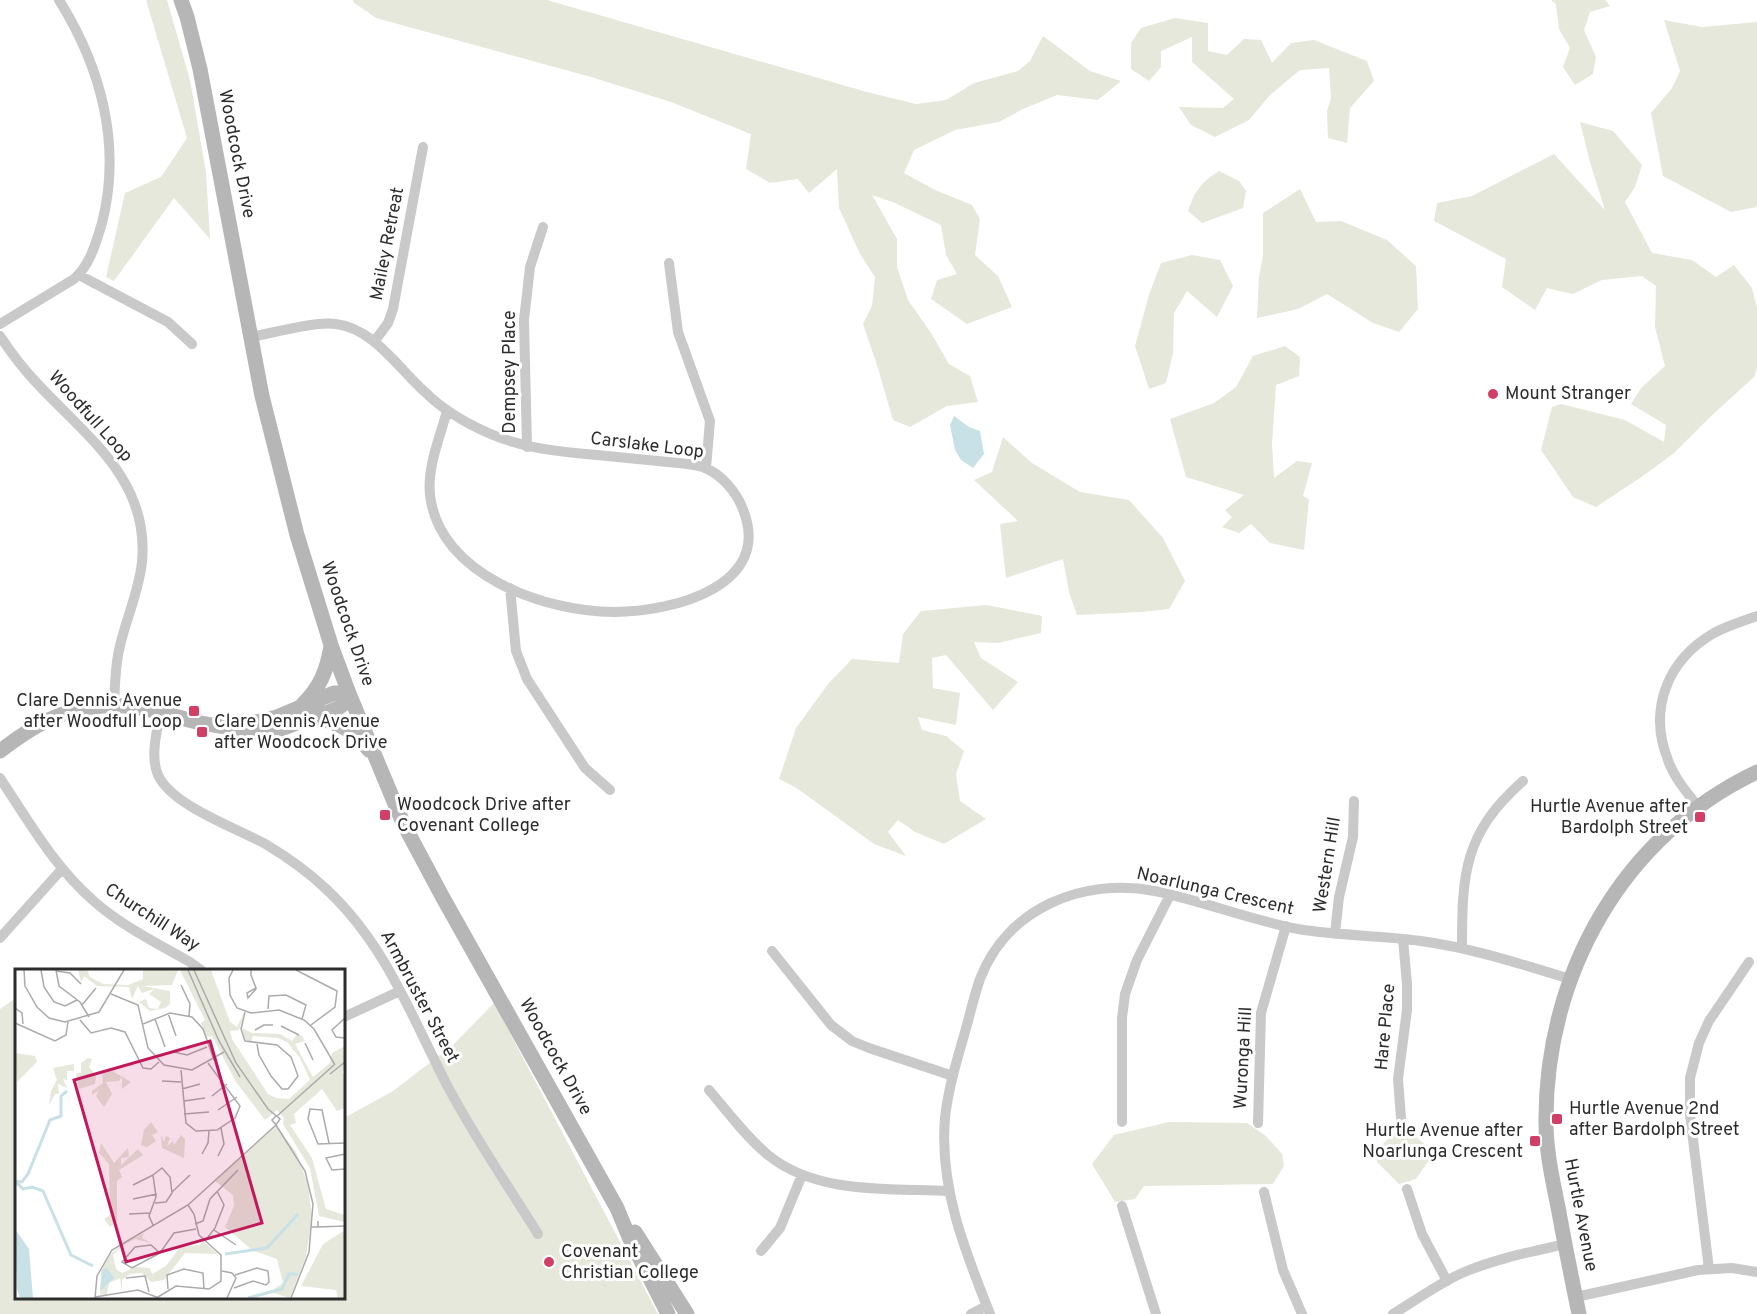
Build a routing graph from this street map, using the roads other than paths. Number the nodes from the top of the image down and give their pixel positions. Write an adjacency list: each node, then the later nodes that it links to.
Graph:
1 (59, 0): 6 (street)
2 (181, 0): 9 (main road, Woodcock Drive)
3 (423, 147): 10 (street, Mailey Retreat)
4 (543, 227): 13 (street, Dempsey Place)
5 (669, 263): 14 (street)
6 (79, 275): 7 (street); 11 (street)
7 (0, 324)
8 (0, 336): 19 (street, Woodfull Loop)
9 (251, 337): 10 (street, Carslake Loop); 17 (main road, Woodcock Drive)
10 (374, 342): 12 (street, Carslake Loop)
11 (192, 345)
12 (447, 411): 13 (street, Carslake Loop); 15 (street, Carslake Loop)
13 (527, 447): 14 (street, Carslake Loop)
14 (706, 468): 15 (street, Carslake Loop)
15 (510, 588): 29 (street)
16 (1757, 616): 31 (street)
17 (331, 645): 18 (main road, Woodcock Drive); 20 (main road)
18 (350, 696): 20 (main road); 22 (main road); 25 (main road, Woodcock Drive)
19 (114, 705): 21 (main road); 24 (main road)
20 (299, 709): 23 (main road)
21 (160, 713): 23 (main road); 43 (street, Armbruster Street)
22 (314, 716): 23 (main road); 25 (main road)
23 (230, 728)
24 (0, 750)
25 (375, 756): 55 (main road, Woodcock Drive)
26 (1757, 772): 31 (main road, Hurtle Avenue)
27 (0, 778): 32 (street, Churchill Way)
28 (1523, 781): 38 (street)
29 (610, 790)
30 (1354, 801): 35 (street, Western Hill)
31 (1698, 807): 42 (main road, Hurtle Avenue)
32 (62, 869): 36 (street); 41 (street, Churchill Way)
33 (1170, 895): 34 (street, Noarlunga Crescent); 45 (street, Noarlunga Crescent); 48 (street)
34 (1286, 926): 35 (street, Noarlunga Crescent); 49 (street, Wuronga Hill)
35 (1335, 933): 37 (street, Noarlunga Crescent)
36 (0, 938)
37 (1403, 939): 38 (street, Noarlunga Crescent); 47 (street, Hare Place)
38 (1462, 948): 42 (street, Noarlunga Crescent)
39 (772, 951): 45 (street)
40 (1749, 962): 59 (street)
41 (199, 969)
42 (1570, 979): 57 (main road, Hurtle Avenue)
43 (400, 991): 44 (street); 56 (street, Armbruster Street)
44 (345, 1017)
45 (952, 1076): 52 (street, Noarlunga Crescent)
46 (709, 1089): 50 (street)
47 (1401, 1118)
48 (1122, 1122)
49 (1258, 1123)
50 (802, 1175): 52 (street); 58 (street)
51 (1407, 1189): 61 (street)
52 (949, 1191): 63 (street, Noarlunga Crescent)
53 (1264, 1192): 68 (street)
54 (1122, 1206): 67 (street)
55 (617, 1208): 64 (main road, Woodcock Drive); 65 (main road, Woodcock Drive)
56 (538, 1234)
57 (1565, 1244): 61 (street); 62 (main road, Hurtle Avenue)
58 (761, 1251)
59 (1708, 1269): 60 (street); 62 (street)
60 (1757, 1272)
61 (1447, 1281): 69 (street)
62 (1576, 1297): 70 (main road, Hurtle Avenue)
63 (988, 1310): 66 (street)
64 (668, 1314)
65 (687, 1314)
66 (971, 1314)
67 (1156, 1314)
68 (1302, 1314)
69 (1393, 1314)
70 (1579, 1314)

